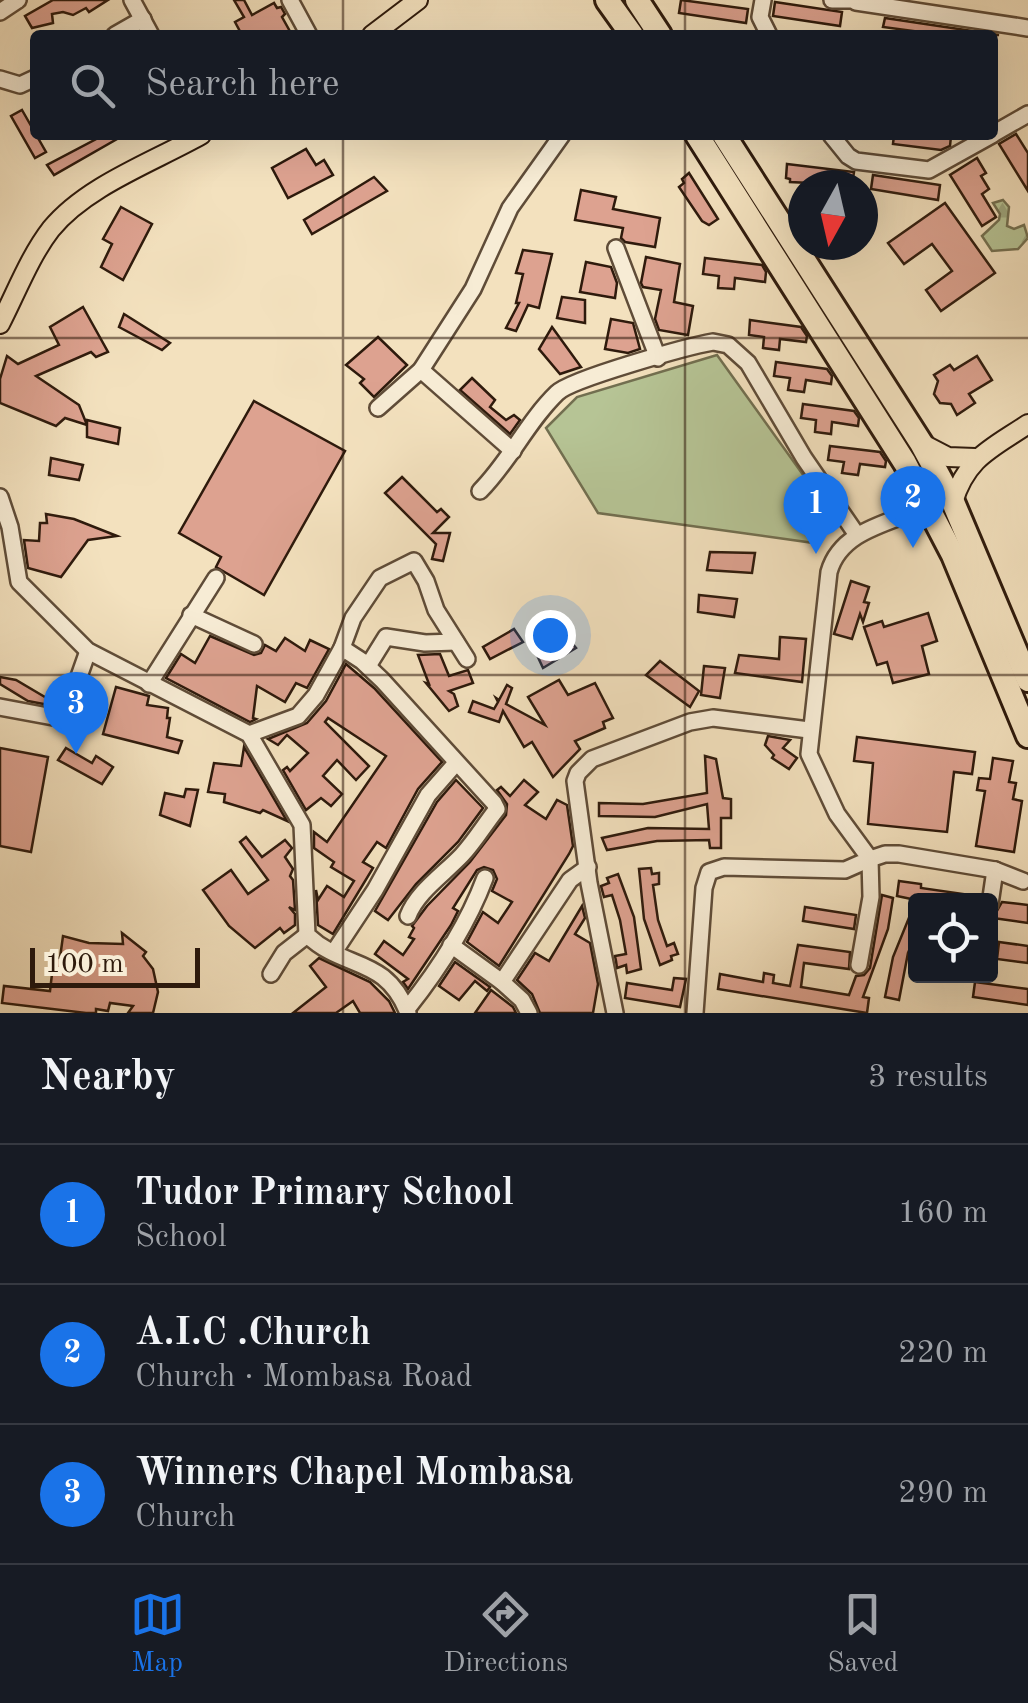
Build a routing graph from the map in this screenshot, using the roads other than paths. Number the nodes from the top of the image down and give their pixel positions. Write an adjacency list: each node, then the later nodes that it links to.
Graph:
1 (18, 0): 10 (street)
2 (132, 0): 11 (street)
3 (290, 0): 15 (street)
4 (418, 0): 16 (main road)
5 (608, 0): 17 (highway)
6 (637, 0): 18 (highway)
7 (762, 0): 19 (street)
8 (832, 0): 9 (street)
9 (856, 1): 12 (street)
10 (0, 12)
11 (143, 20): 13 (street); 14 (street)
12 (1028, 28)
13 (124, 30)
14 (148, 30)
15 (305, 30)
16 (379, 30)
17 (629, 30)
18 (657, 30)
19 (766, 30)
20 (0, 80): 21 (street)
21 (30, 80)
22 (1028, 114): 23 (street)
23 (998, 132)
24 (191, 140): 31 (main road)
25 (558, 140): 33 (street)
26 (700, 140): 42 (highway)
27 (727, 140): 36 (highway)
28 (835, 140): 29 (street)
29 (983, 140)
30 (616, 248): 32 (street)
31 (0, 324)
32 (658, 358): 37 (street); 43 (street)
33 (422, 370): 34 (street); 37 (street)
34 (378, 408)
35 (1028, 424): 38 (main road)
36 (921, 443): 38 (main road); 41 (highway)
37 (514, 451): 39 (street)
38 (975, 458): 41 (main road)
39 (480, 492)
40 (0, 497): 49 (street)
41 (953, 502): 52 (highway)
42 (928, 506): 43 (street); 57 (highway)
43 (857, 535): 55 (street)
44 (216, 578): 45 (street)
45 (191, 615): 47 (street); 53 (street)
46 (456, 642): 48 (street); 50 (street); 51 (street)
47 (254, 644)
48 (342, 648): 51 (street); 56 (street)
49 (88, 651): 53 (street); 54 (street)
50 (467, 659)
51 (368, 666): 58 (street)
52 (1028, 680)
53 (149, 684): 56 (street)
54 (0, 707)
55 (809, 730): 59 (street); 60 (street)
56 (248, 734): 66 (street)
57 (1028, 736)
58 (456, 762): 65 (street); 68 (street)
59 (870, 860): 61 (street); 69 (street); 75 (street)
60 (588, 867): 71 (street); 74 (street)
61 (995, 870): 63 (street); 64 (street)
62 (485, 878): 67 (street)
63 (1023, 881)
64 (992, 893)
65 (408, 916)
66 (306, 935): 68 (street); 70 (street)
67 (451, 945): 71 (street); 72 (street)
68 (334, 952): 72 (street)
69 (859, 964)
70 (271, 974)
71 (502, 982): 73 (street)
72 (408, 1011)
73 (529, 1013)
74 (614, 1013)
75 (695, 1013)

